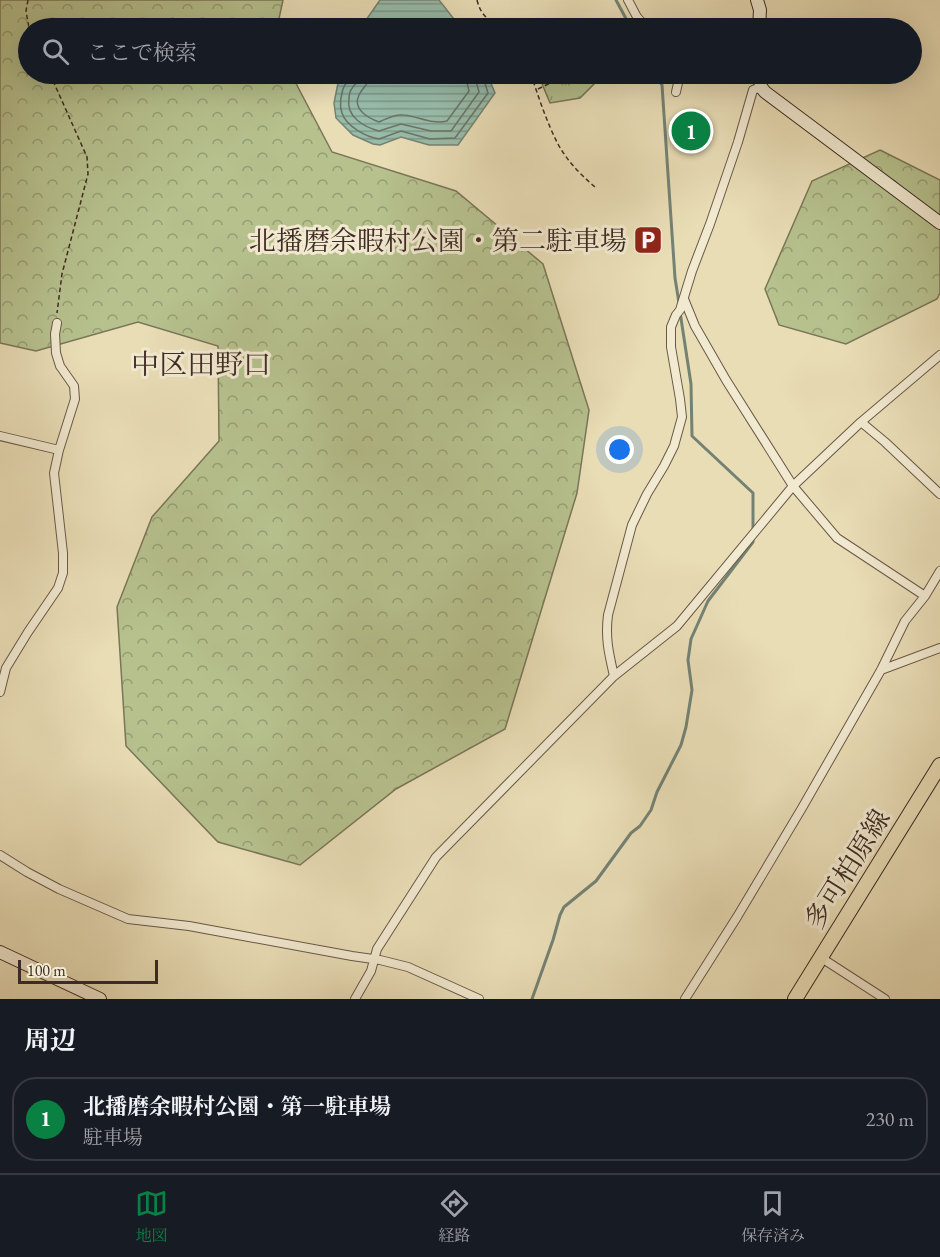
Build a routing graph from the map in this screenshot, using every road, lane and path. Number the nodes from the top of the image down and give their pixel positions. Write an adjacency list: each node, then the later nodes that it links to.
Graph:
1 (28, 0): 5 (path)
2 (477, 0): 6 (path)
3 (628, 0): 7 (street)
4 (757, 0): 8 (street)
5 (27, 18)
6 (488, 18)
7 (639, 18)
8 (760, 18)
9 (55, 84): 20 (path)
10 (534, 84): 15 (path)
11 (548, 84): 15 (path)
12 (678, 84): 16 (street)
13 (761, 84): 14 (street)
14 (761, 87): 18 (street); 19 (street)
15 (536, 90): 17 (path)
16 (676, 92)
17 (595, 187)
18 (940, 223)
19 (684, 299): 25 (street); 31 (street)
20 (57, 323): 24 (street)
21 (940, 355): 22 (street)
22 (861, 422): 25 (street); 26 (street)
23 (0, 436): 24 (street)
24 (59, 450): 32 (street)
25 (793, 486): 28 (street); 31 (street)
26 (940, 494)
27 (940, 571): 28 (street)
28 (925, 596): 30 (street)
29 (940, 648): 30 (street)
30 (881, 670): 41 (street)
31 (614, 676): 37 (street)
32 (0, 692)
33 (940, 765): 36 (main road, 多可柏原線)
34 (0, 855): 37 (street)
35 (0, 952): 38 (street)
36 (820, 957): 42 (main road, 多可柏原線); 43 (street)
37 (374, 959): 39 (street); 40 (street)
38 (100, 999)
39 (355, 999)
40 (479, 999)
41 (685, 999)
42 (795, 999)
43 (885, 999)

